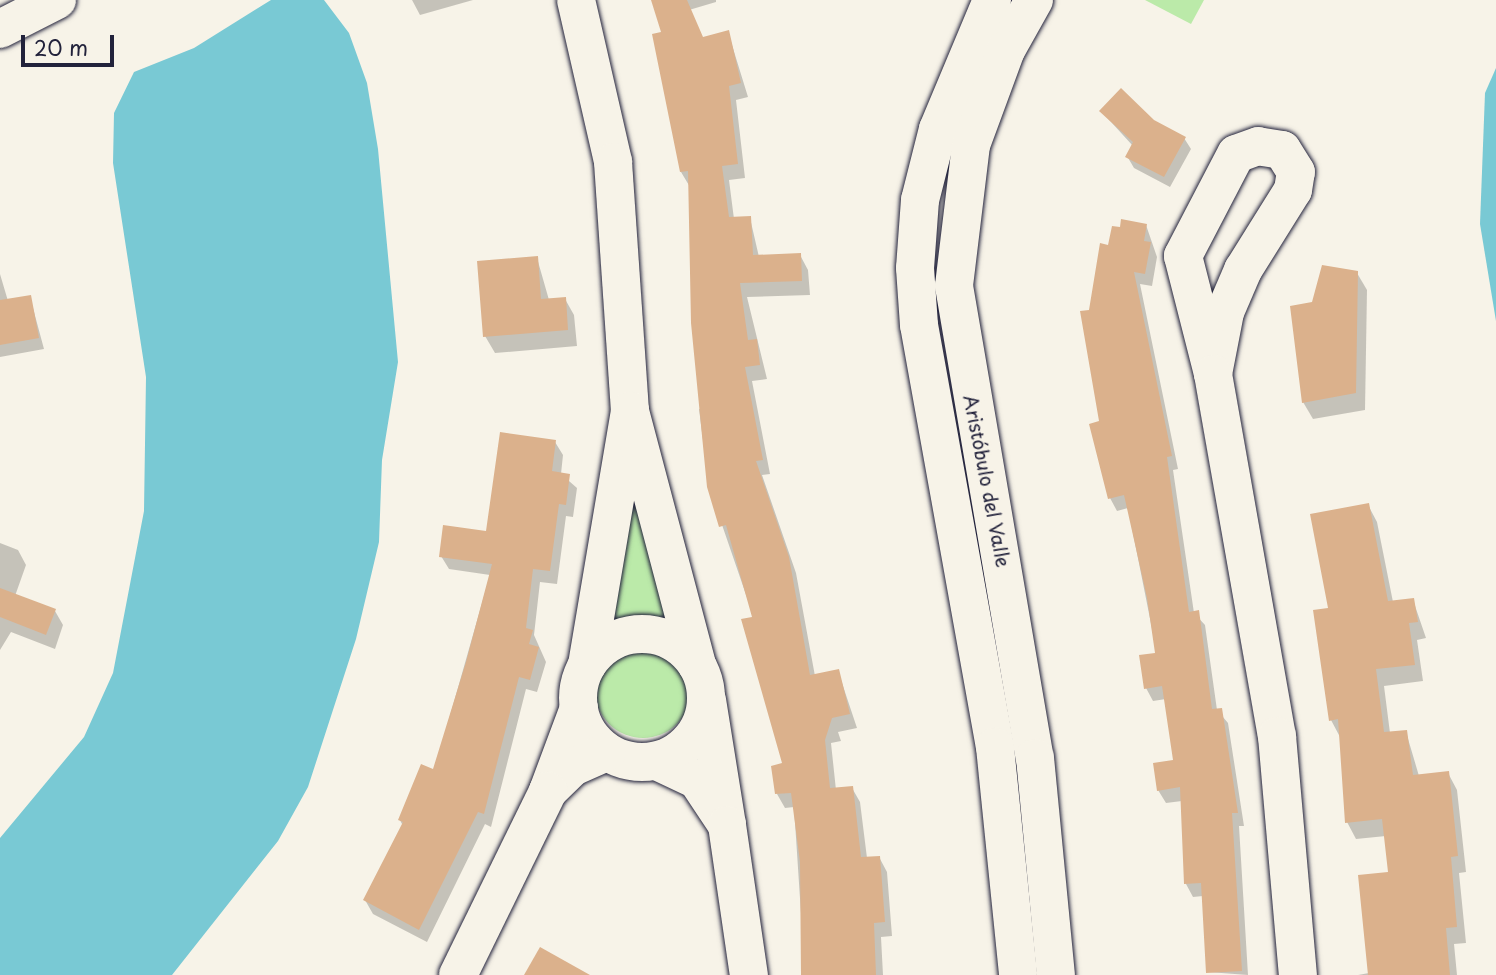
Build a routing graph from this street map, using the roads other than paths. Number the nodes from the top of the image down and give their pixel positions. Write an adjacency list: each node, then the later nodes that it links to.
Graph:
1 (57, 0): 5 (street)
2 (576, 0): 7 (street)
3 (992, 0): 17 (street, Aristóbulo del Valle)
4 (1034, 0): 18 (street, Aristóbulo del Valle)
5 (0, 29)
6 (1213, 374): 6 (street); 19 (street)
7 (630, 411): 8 (street); 9 (street)
8 (587, 665): 9 (street); 10 (street)
9 (702, 679): 12 (street); 14 (street)
10 (579, 708): 11 (street); 13 (street)
11 (607, 752): 12 (street); 13 (street)
12 (657, 761): 14 (street)
13 (548, 791): 15 (street)
14 (727, 825): 16 (street)
15 (458, 975)
16 (749, 975)
17 (1018, 975)
18 (1056, 975)
19 (1298, 975)

